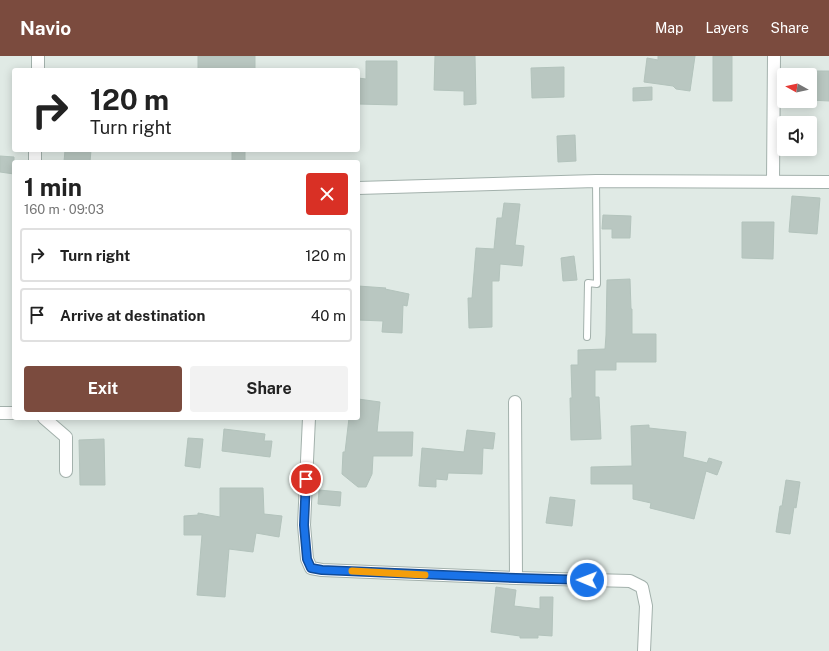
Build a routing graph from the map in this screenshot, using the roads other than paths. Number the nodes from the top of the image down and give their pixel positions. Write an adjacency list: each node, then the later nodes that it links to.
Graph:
1 (38, 56): 3 (street)
2 (774, 56): 5 (street)
3 (38, 68)
4 (596, 181): 5 (street); 7 (street); 8 (lane)
5 (773, 181): 6 (street)
6 (829, 182)
7 (360, 188)
8 (587, 337)
9 (515, 402): 15 (street)
10 (0, 413): 11 (street)
11 (12, 413)
12 (46, 420): 14 (street)
13 (309, 420): 15 (street)
14 (66, 471)
15 (516, 578): 16 (street)
16 (644, 651)

